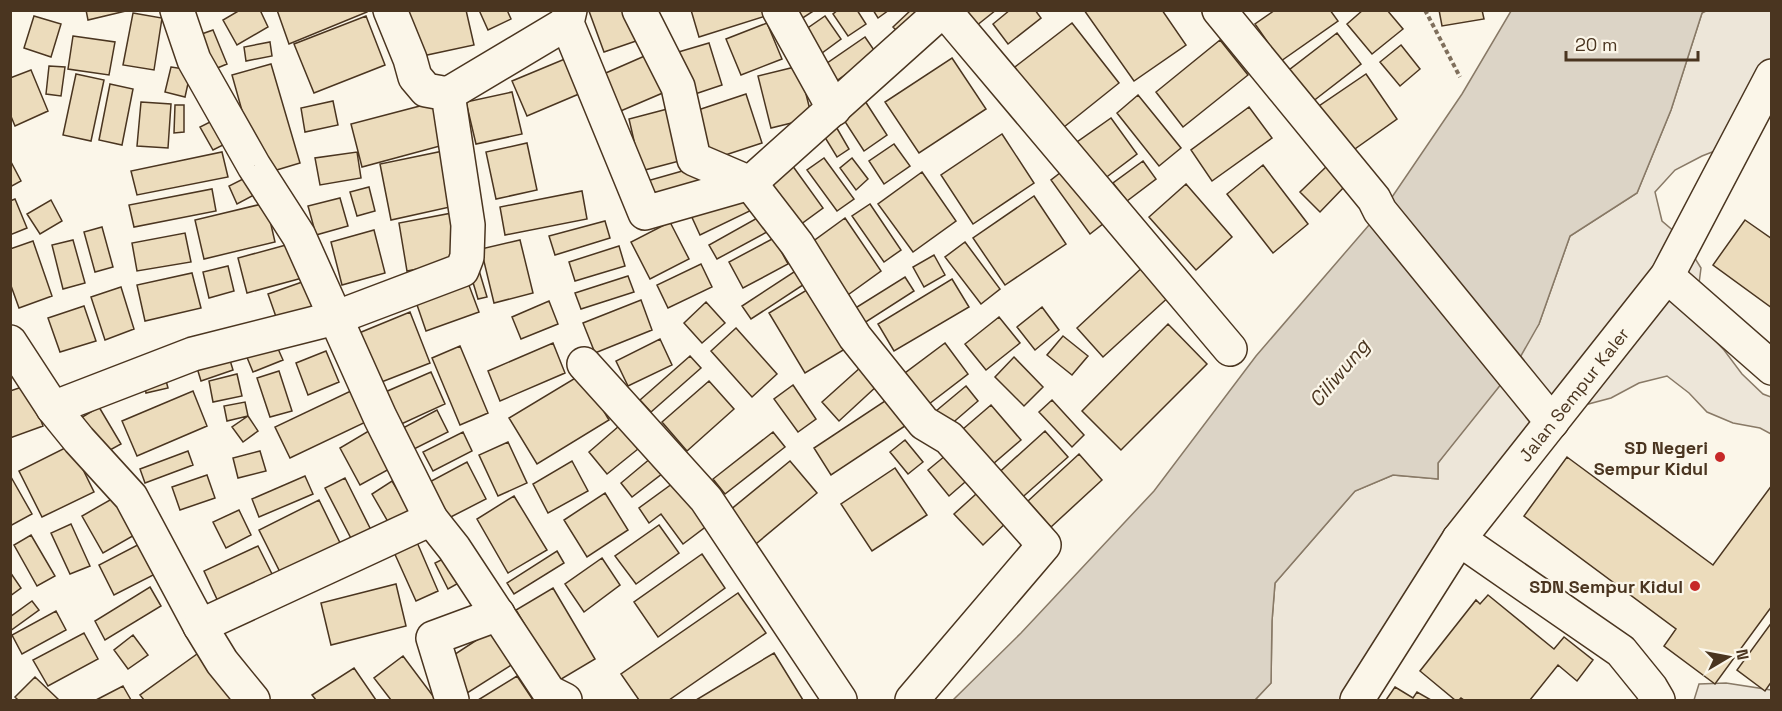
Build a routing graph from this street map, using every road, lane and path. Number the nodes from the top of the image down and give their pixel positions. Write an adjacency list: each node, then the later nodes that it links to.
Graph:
1 (177, 10): 15 (street)
2 (390, 10): 11 (street)
3 (639, 10): 13 (street)
4 (779, 10): 12 (street)
5 (943, 10): 12 (street); 17 (street)
6 (1219, 10): 21 (street)
7 (1425, 10): 10 (path)
8 (569, 17): 11 (street); 13 (street)
9 (1772, 76): 14 (street, Jalan Sempur Kaler)
10 (1460, 77)
11 (448, 94): 15 (street)
12 (834, 109): 13 (street)
13 (750, 183): 30 (street)
14 (1667, 276): 19 (street); 21 (street, Jalan Sempur Kaler)
15 (335, 318): 20 (street); 22 (street)
16 (10, 342): 20 (street)
17 (1230, 349)
18 (584, 364): 29 (street)
19 (1772, 368)
20 (53, 408): 25 (street)
21 (1545, 413): 23 (street, Jalan Sempur Kaler)
22 (431, 519): 24 (street); 25 (street)
23 (1459, 539): 31 (street, Jalan Sempur Kaler); 32 (street)
24 (498, 614): 27 (street); 28 (street)
25 (200, 626): 26 (street)
26 (253, 700)
27 (452, 700)
28 (565, 700)
29 (840, 700)
30 (912, 700)
31 (1357, 700)
32 (1658, 700)

